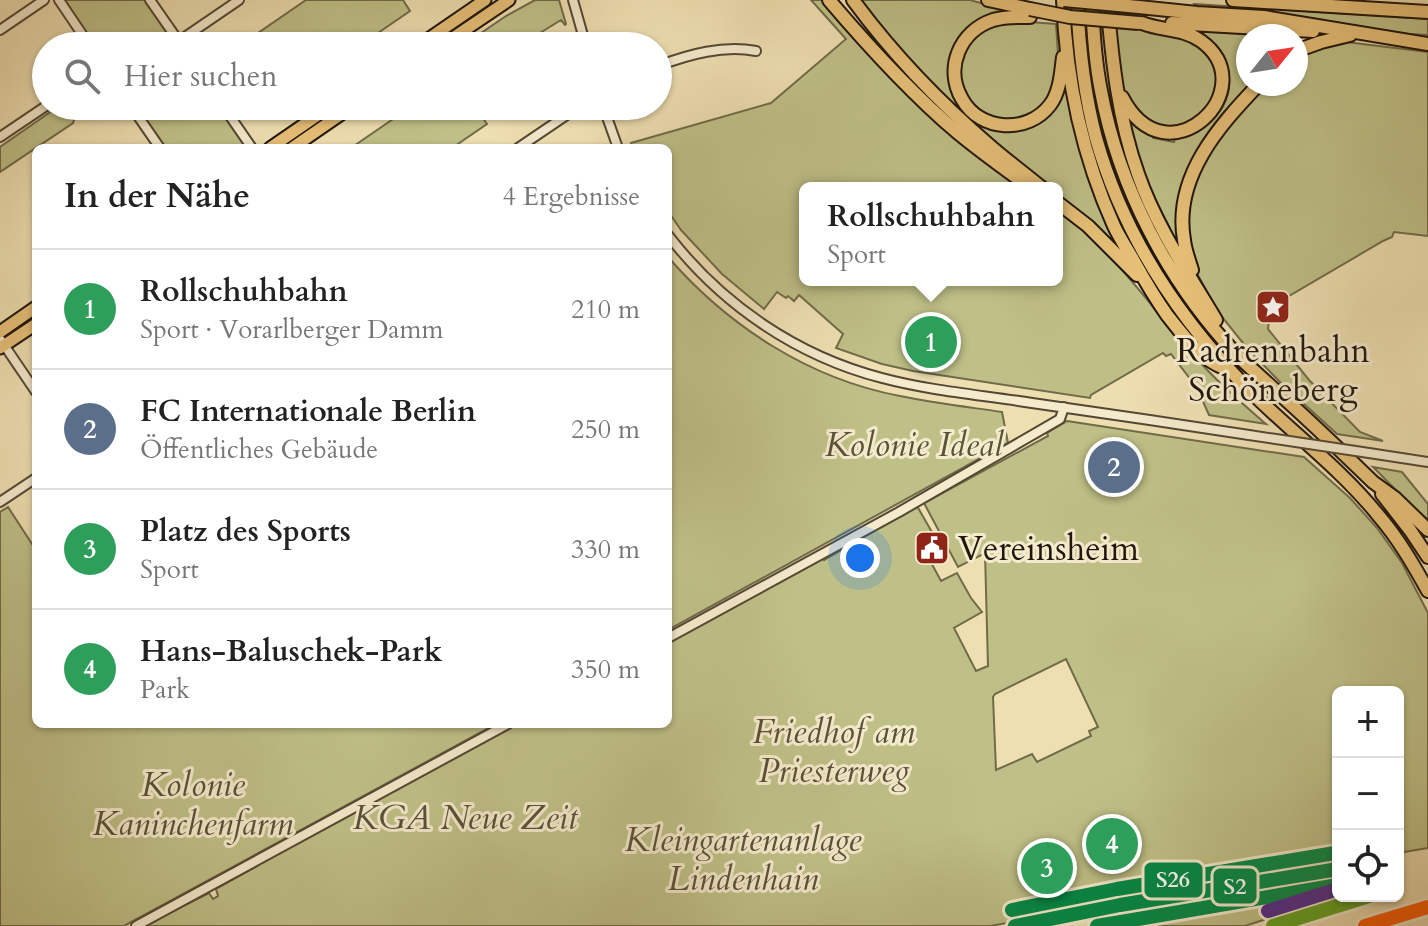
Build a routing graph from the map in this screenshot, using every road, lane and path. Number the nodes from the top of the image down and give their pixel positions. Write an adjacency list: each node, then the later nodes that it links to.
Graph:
1 (44, 0): 21 (street)
2 (59, 0): 22 (street)
3 (150, 0): 23 (street)
4 (239, 0): 24 (street)
5 (485, 0): 19 (main road)
6 (509, 0): 27 (main road)
7 (573, 0): 28 (street)
8 (829, 0): 51 (highway)
9 (853, 0): 52 (highway)
10 (988, 0): 17 (highway)
11 (1064, 0): 20 (highway, bridge); 30 (highway)
12 (1077, 0): 62 (highway)
13 (1092, 0): 61 (highway)
14 (1107, 0): 35 (highway)
15 (1233, 0): 16 (highway)
16 (1428, 12)
17 (1030, 13): 18 (highway, bridge); 30 (highway)
18 (1141, 23): 20 (highway); 35 (highway)
19 (448, 25): 25 (main road); 26 (main road)
20 (1333, 29): 29 (highway)
21 (0, 30)
22 (81, 32)
23 (172, 32)
24 (196, 32)
25 (438, 32)
26 (453, 32)
27 (462, 32)
28 (582, 32)
29 (1358, 33): 31 (highway); 32 (highway)
30 (1065, 42): 55 (highway)
31 (1428, 44)
32 (1308, 47)
33 (756, 51): 34 (street)
34 (672, 62)
35 (1117, 82): 56 (highway)
36 (1248, 96): 56 (highway)
37 (32, 115): 44 (street)
38 (141, 120): 45 (street)
39 (233, 120): 46 (street)
40 (311, 120): 47 (main road)
41 (333, 120): 48 (main road)
42 (559, 120): 49 (street)
43 (608, 120): 50 (street)
44 (0, 137)
45 (157, 144)
46 (249, 144)
47 (276, 144)
48 (298, 144)
49 (524, 144)
50 (617, 144)
51 (1023, 182)
52 (1034, 182)
53 (1063, 207): 55 (highway)
54 (672, 240): 64 (street)
55 (1144, 281): 62 (highway)
56 (1197, 288): 61 (highway)
57 (32, 310): 59 (main road)
58 (32, 326): 60 (main road)
59 (0, 332)
60 (1, 344): 63 (street)
61 (1233, 351): 67 (highway)
62 (1231, 371): 71 (highway)
63 (32, 387)
64 (1064, 407): 65 (street, bridge); 72 (street)
65 (1428, 462)
66 (32, 481): 68 (street)
67 (1373, 482): 69 (highway); 70 (highway)
68 (0, 502)
69 (1428, 530)
70 (1428, 557)
71 (1428, 591)
72 (672, 636)
73 (501, 728): 74 (street)
74 (136, 926)

